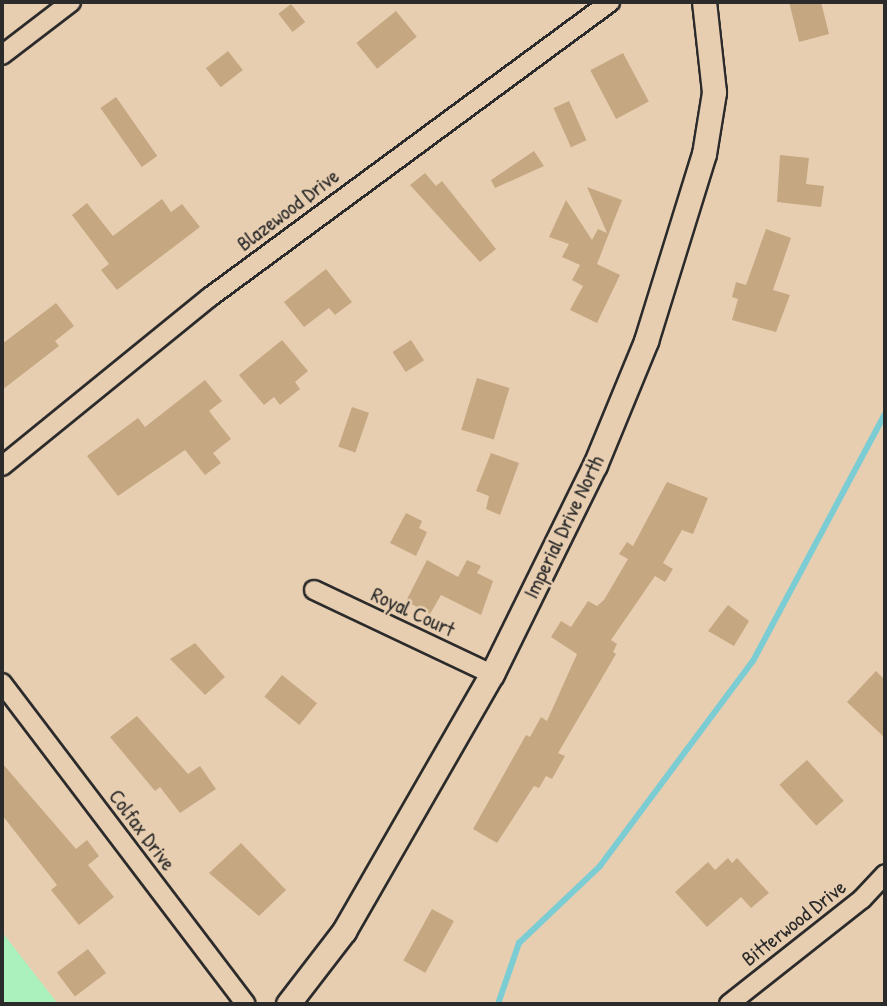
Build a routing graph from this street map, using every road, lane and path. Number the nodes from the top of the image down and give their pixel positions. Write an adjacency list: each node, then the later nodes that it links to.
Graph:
1 (71, 2): 4 (street)
2 (610, 2): 5 (street, Blazewood Drive)
3 (704, 2): 7 (street, Imperial Drive North)
4 (2, 55)
5 (2, 466)
6 (314, 590): 7 (street, Royal Court)
7 (492, 674): 11 (street, Imperial Drive North)
8 (2, 683): 10 (street, Colfax Drive)
9 (885, 874): 12 (street, Bitterwood Drive)
10 (246, 1004)
11 (288, 1004)
12 (729, 1004)

